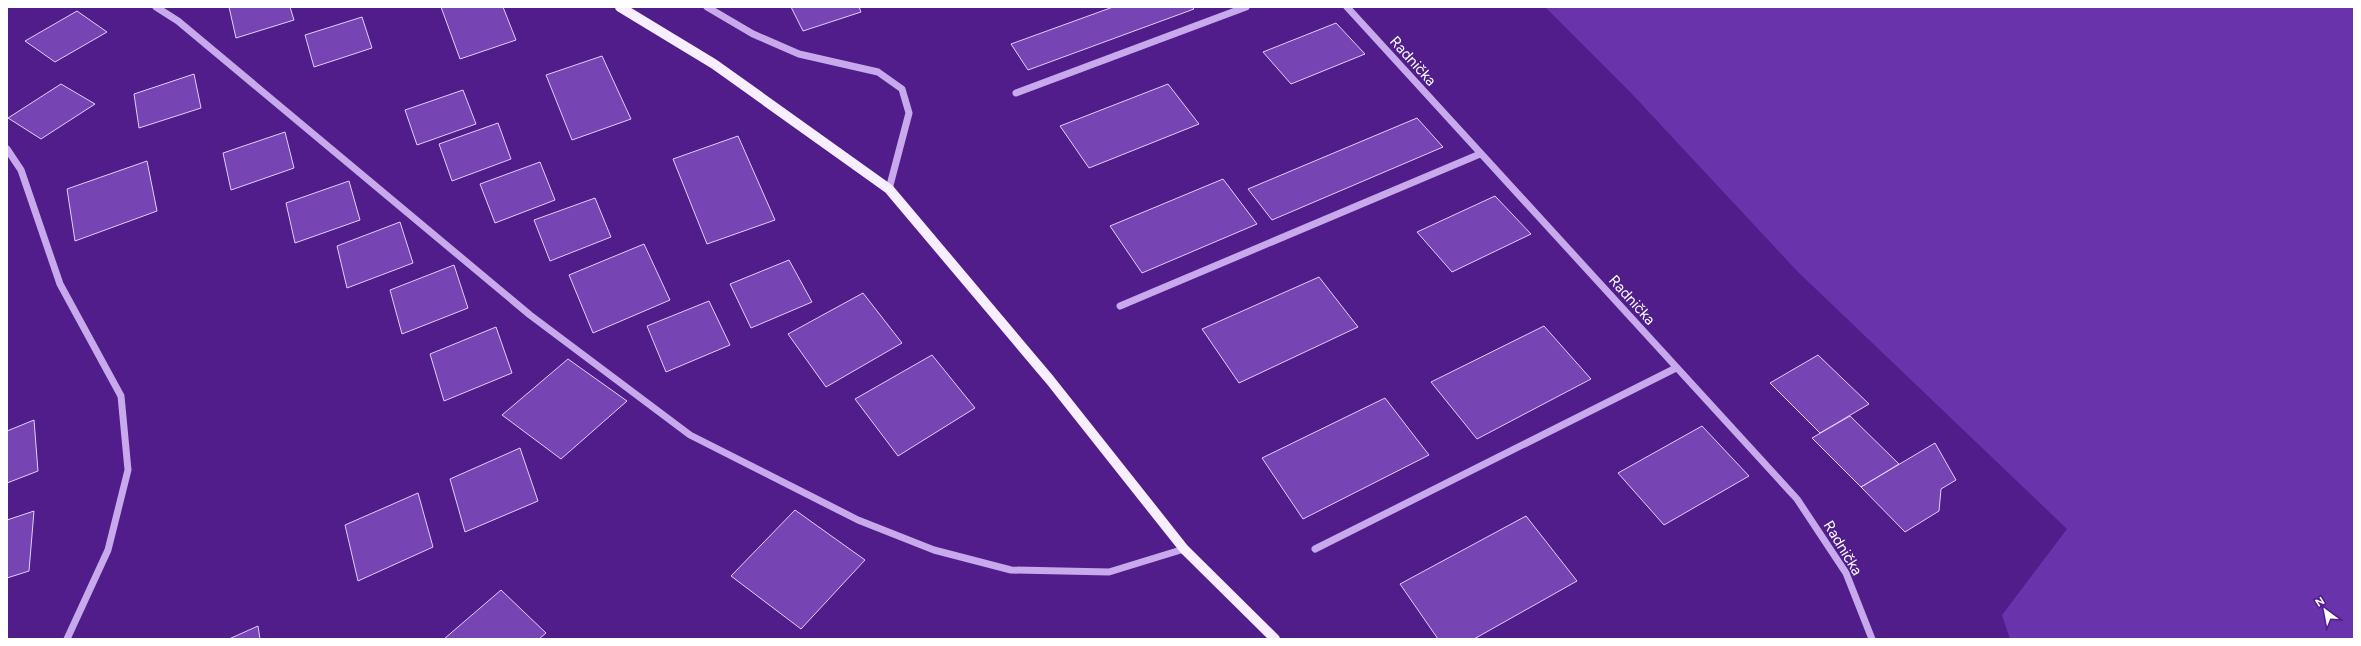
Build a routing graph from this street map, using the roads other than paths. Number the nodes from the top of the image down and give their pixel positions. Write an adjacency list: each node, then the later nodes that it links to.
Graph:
1 (156, 7): 12 (street)
2 (620, 7): 9 (main road)
3 (707, 7): 9 (street)
4 (1246, 7): 6 (street)
5 (1346, 7): 8 (street, Radnička)
6 (1016, 94)
7 (7, 149): 15 (street)
8 (1480, 154): 10 (street); 11 (street, Radnička)
9 (889, 189): 12 (main road)
10 (1120, 306)
11 (1676, 368): 13 (street); 14 (street, Radnička)
12 (1184, 549): 16 (main road)
13 (1315, 549)
14 (1869, 636)
15 (67, 639)
16 (1275, 639)

